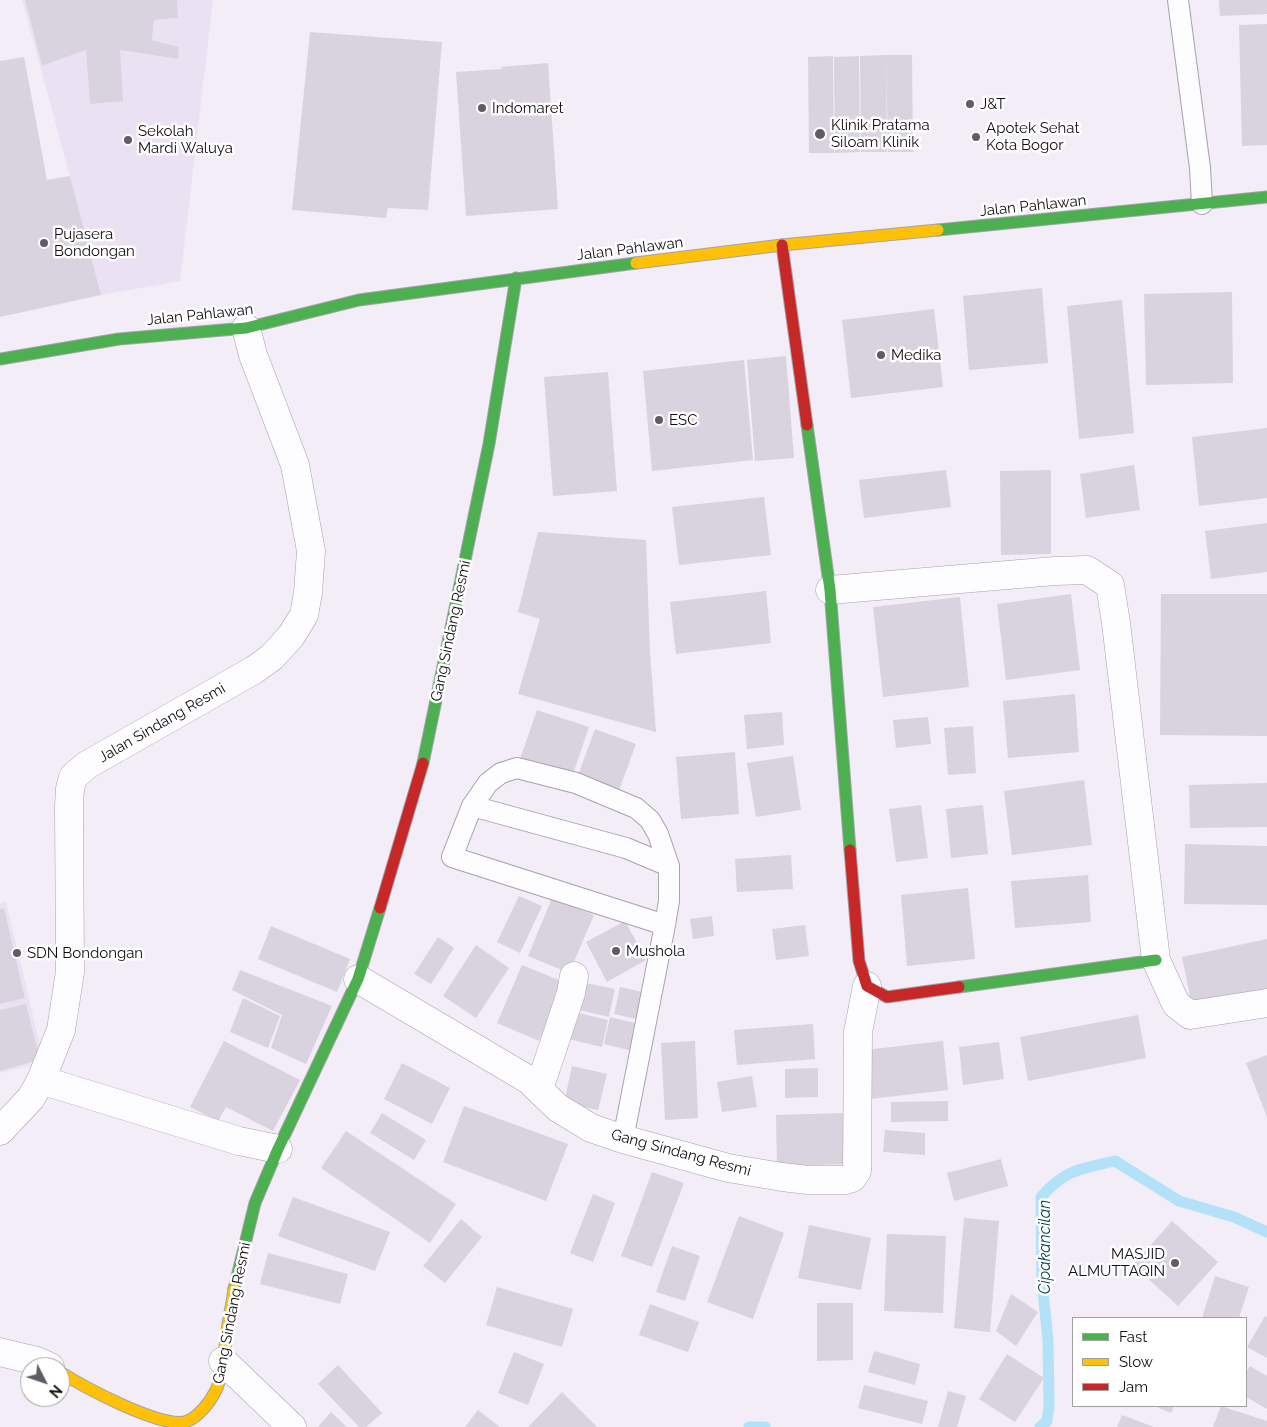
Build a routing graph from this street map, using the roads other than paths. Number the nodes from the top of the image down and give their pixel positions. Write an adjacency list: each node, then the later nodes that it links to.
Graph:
1 (1178, 0): 3 (lane)
2 (1267, 197): 3 (street, Jalan Pahlawan)
3 (1202, 204): 4 (street, Jalan Pahlawan)
4 (782, 245): 5 (street, Jalan Pahlawan); 8 (street)
5 (516, 278): 6 (street, Jalan Pahlawan); 14 (street, Gang Sindang Resmi)
6 (246, 328): 7 (street, Jalan Pahlawan); 17 (street, Jalan Sindang Resmi)
7 (0, 359)
8 (830, 590): 12 (street); 15 (street)
9 (472, 806): 10 (lane); 10 (lane); 11 (lane)
10 (669, 866): 11 (lane)
11 (665, 925): 20 (lane)
12 (1156, 960): 15 (street); 16 (street)
13 (574, 976): 18 (street)
14 (358, 979): 18 (street, Gang Sindang Resmi); 21 (street, Gang Sindang Resmi)
15 (867, 986): 20 (street, Gang Sindang Resmi)
16 (1267, 1003)
17 (41, 1080): 19 (street, Jalan Sindang Resmi); 21 (street)
18 (539, 1089): 20 (street, Gang Sindang Resmi)
19 (0, 1131)
20 (623, 1138)
21 (278, 1149): 24 (street, Gang Sindang Resmi)
22 (0, 1352): 23 (street)
23 (21, 1357)
24 (223, 1362): 25 (street, Gang Sindang Resmi); 26 (street)
25 (70, 1379)
26 (292, 1427)

